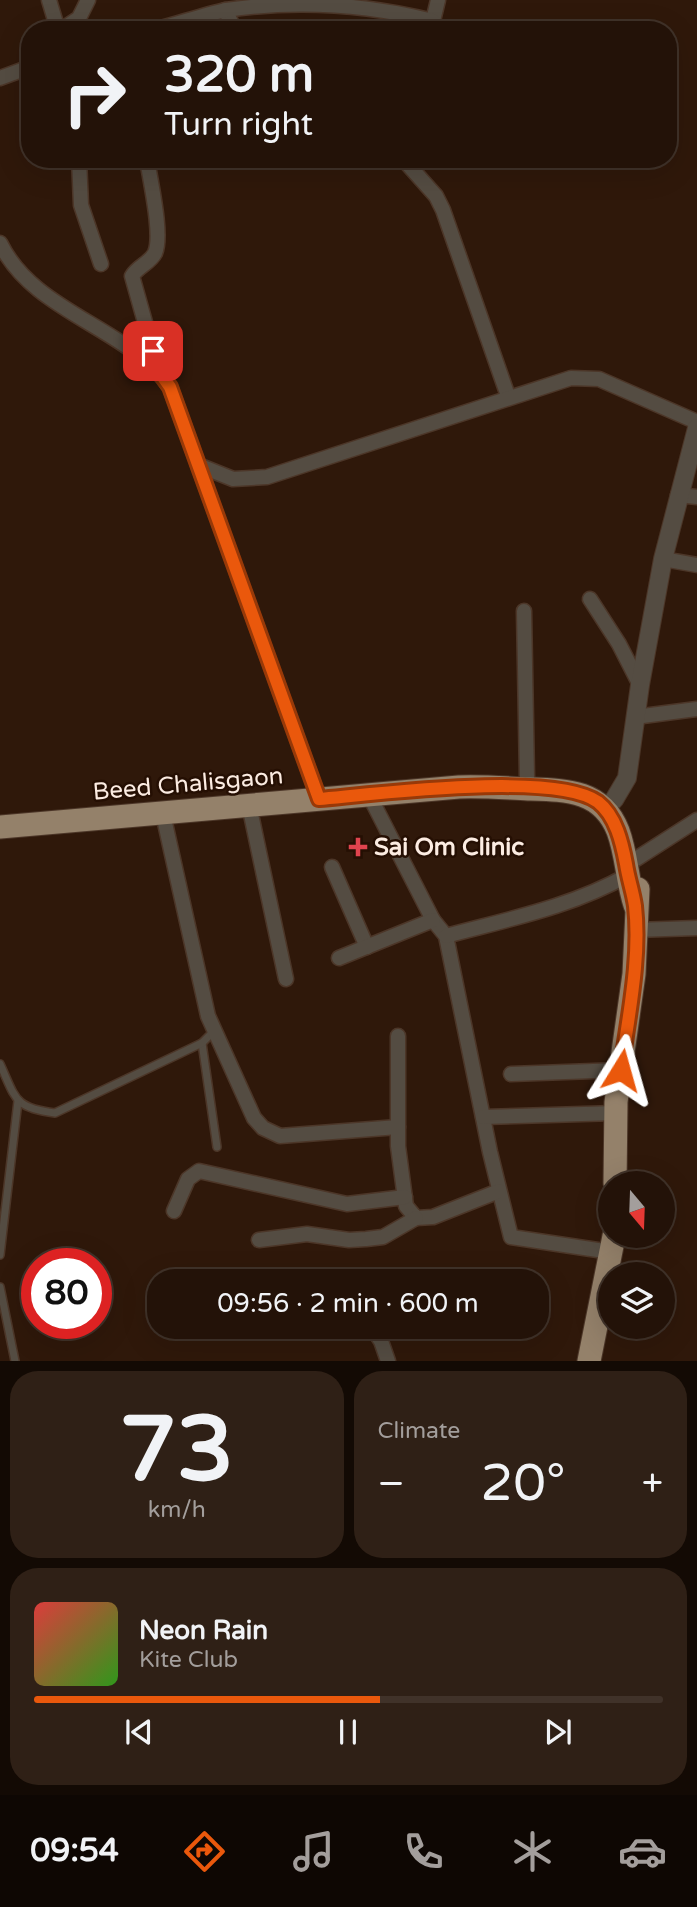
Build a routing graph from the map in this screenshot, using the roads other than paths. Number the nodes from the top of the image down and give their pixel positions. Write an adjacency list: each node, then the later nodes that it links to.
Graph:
1 (49, 0): 5 (street)
2 (88, 0): 6 (street)
3 (438, 0): 10 (street)
4 (225, 10): 7 (street); 8 (street); 9 (street)
5 (56, 21)
6 (74, 21)
7 (187, 21)
8 (230, 21)
9 (418, 21)
10 (433, 21)
11 (21, 70): 12 (street)
12 (0, 78)
13 (79, 168): 17 (street)
14 (148, 168): 18 (street)
15 (411, 168): 19 (street)
16 (0, 243): 18 (street)
17 (101, 264)
18 (160, 373): 21 (street)
19 (508, 396): 20 (street); 21 (street)
20 (697, 425): 22 (street)
21 (198, 465): 33 (street)
22 (678, 495): 23 (street); 24 (street)
23 (697, 497)
24 (663, 559): 25 (street); 28 (street)
25 (697, 565)
26 (590, 598): 28 (street)
27 (524, 611): 31 (street)
28 (640, 685): 30 (street)
29 (697, 709): 30 (street)
30 (635, 717): 34 (street)
31 (516, 782): 32 (highway, Beed Chalisgaon); 34 (highway, Beed Chalisgaon); 40 (highway, Beed Chalisgaon)
32 (369, 795): 33 (highway, Beed Chalisgaon); 41 (street)
33 (319, 799): 35 (highway, Beed Chalisgaon)
34 (614, 800): 40 (highway, Beed Chalisgaon)
35 (249, 805): 36 (highway, Beed Chalisgaon); 47 (street)
36 (163, 814): 38 (highway, Beed Chalisgaon); 48 (street)
37 (697, 820): 40 (street)
38 (0, 827)
39 (332, 867): 45 (street)
40 (632, 867): 43 (highway, Beed Chalisgaon); 44 (street)
41 (433, 920): 44 (street); 45 (street)
42 (697, 928): 43 (street)
43 (635, 929): 52 (highway, Beed Chalisgaon)
44 (446, 936): 56 (street)
45 (368, 947): 46 (street)
46 (340, 958)
47 (286, 979)
48 (214, 1031): 50 (lane); 57 (street)
49 (398, 1036): 57 (street)
50 (202, 1043): 54 (lane); 58 (lane)
51 (0, 1064): 54 (lane)
52 (621, 1070): 53 (street); 55 (highway, Beed Chalisgaon)
53 (511, 1074)
54 (18, 1101): 67 (lane)
55 (616, 1113): 56 (street); 59 (highway, Beed Chalisgaon)
56 (483, 1117): 60 (street)
57 (398, 1127): 61 (street)
58 (217, 1147)
59 (615, 1171)
60 (499, 1191): 63 (street); 65 (street)
61 (405, 1197): 62 (street); 63 (street)
62 (174, 1210)
63 (416, 1218): 64 (street)
64 (259, 1240)
65 (598, 1243)
66 (611, 1248): 72 (highway)
67 (0, 1255)
68 (0, 1287): 70 (lane)
69 (380, 1339): 71 (street)
70 (15, 1361)
71 (388, 1361)
72 (589, 1361)

